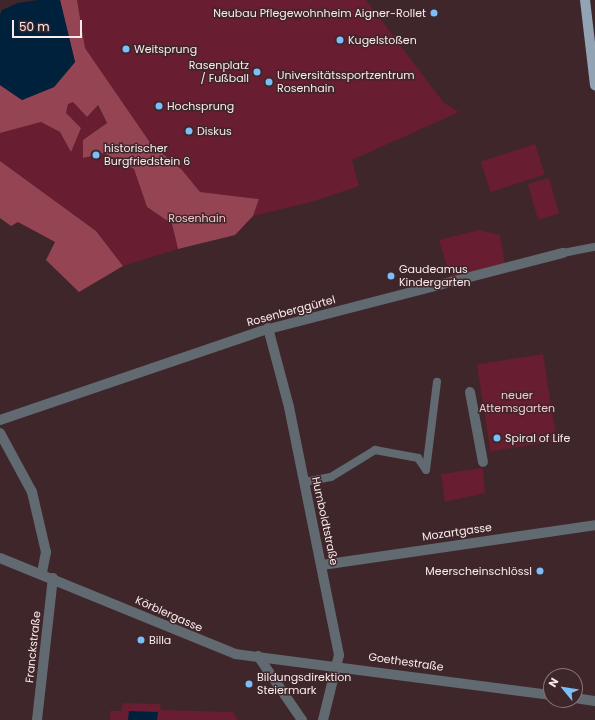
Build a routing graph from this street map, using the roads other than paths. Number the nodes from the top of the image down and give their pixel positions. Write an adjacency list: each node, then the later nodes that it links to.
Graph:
1 (585, 0): 2 (main road)
2 (595, 85)
3 (595, 247): 4 (street, Rosenberggürtel)
4 (563, 253): 5 (street, Rosenberggürtel)
5 (268, 328): 8 (street, Rosenberggürtel); 11 (street, Humboldtstraße)
6 (437, 382): 11 (street)
7 (470, 392): 10 (street)
8 (0, 420)
9 (0, 433): 15 (street)
10 (483, 462)
11 (305, 482): 14 (street, Humboldtstraße)
12 (595, 525): 14 (street, Mozartgasse)
13 (0, 558): 15 (street, Körblergasse)
14 (322, 565): 18 (street, Humboldtstraße)
15 (42, 573): 16 (street, Körblergasse)
16 (53, 578): 17 (street, Körblergasse); 22 (street, Franckstraße)
17 (258, 656): 18 (street, Goethestraße); 23 (street)
18 (338, 665): 19 (street, Goethestraße); 24 (street, Humboldtstraße)
19 (543, 694)
20 (583, 699): 21 (street)
21 (595, 701)
22 (37, 720)
23 (302, 720)
24 (323, 720)

